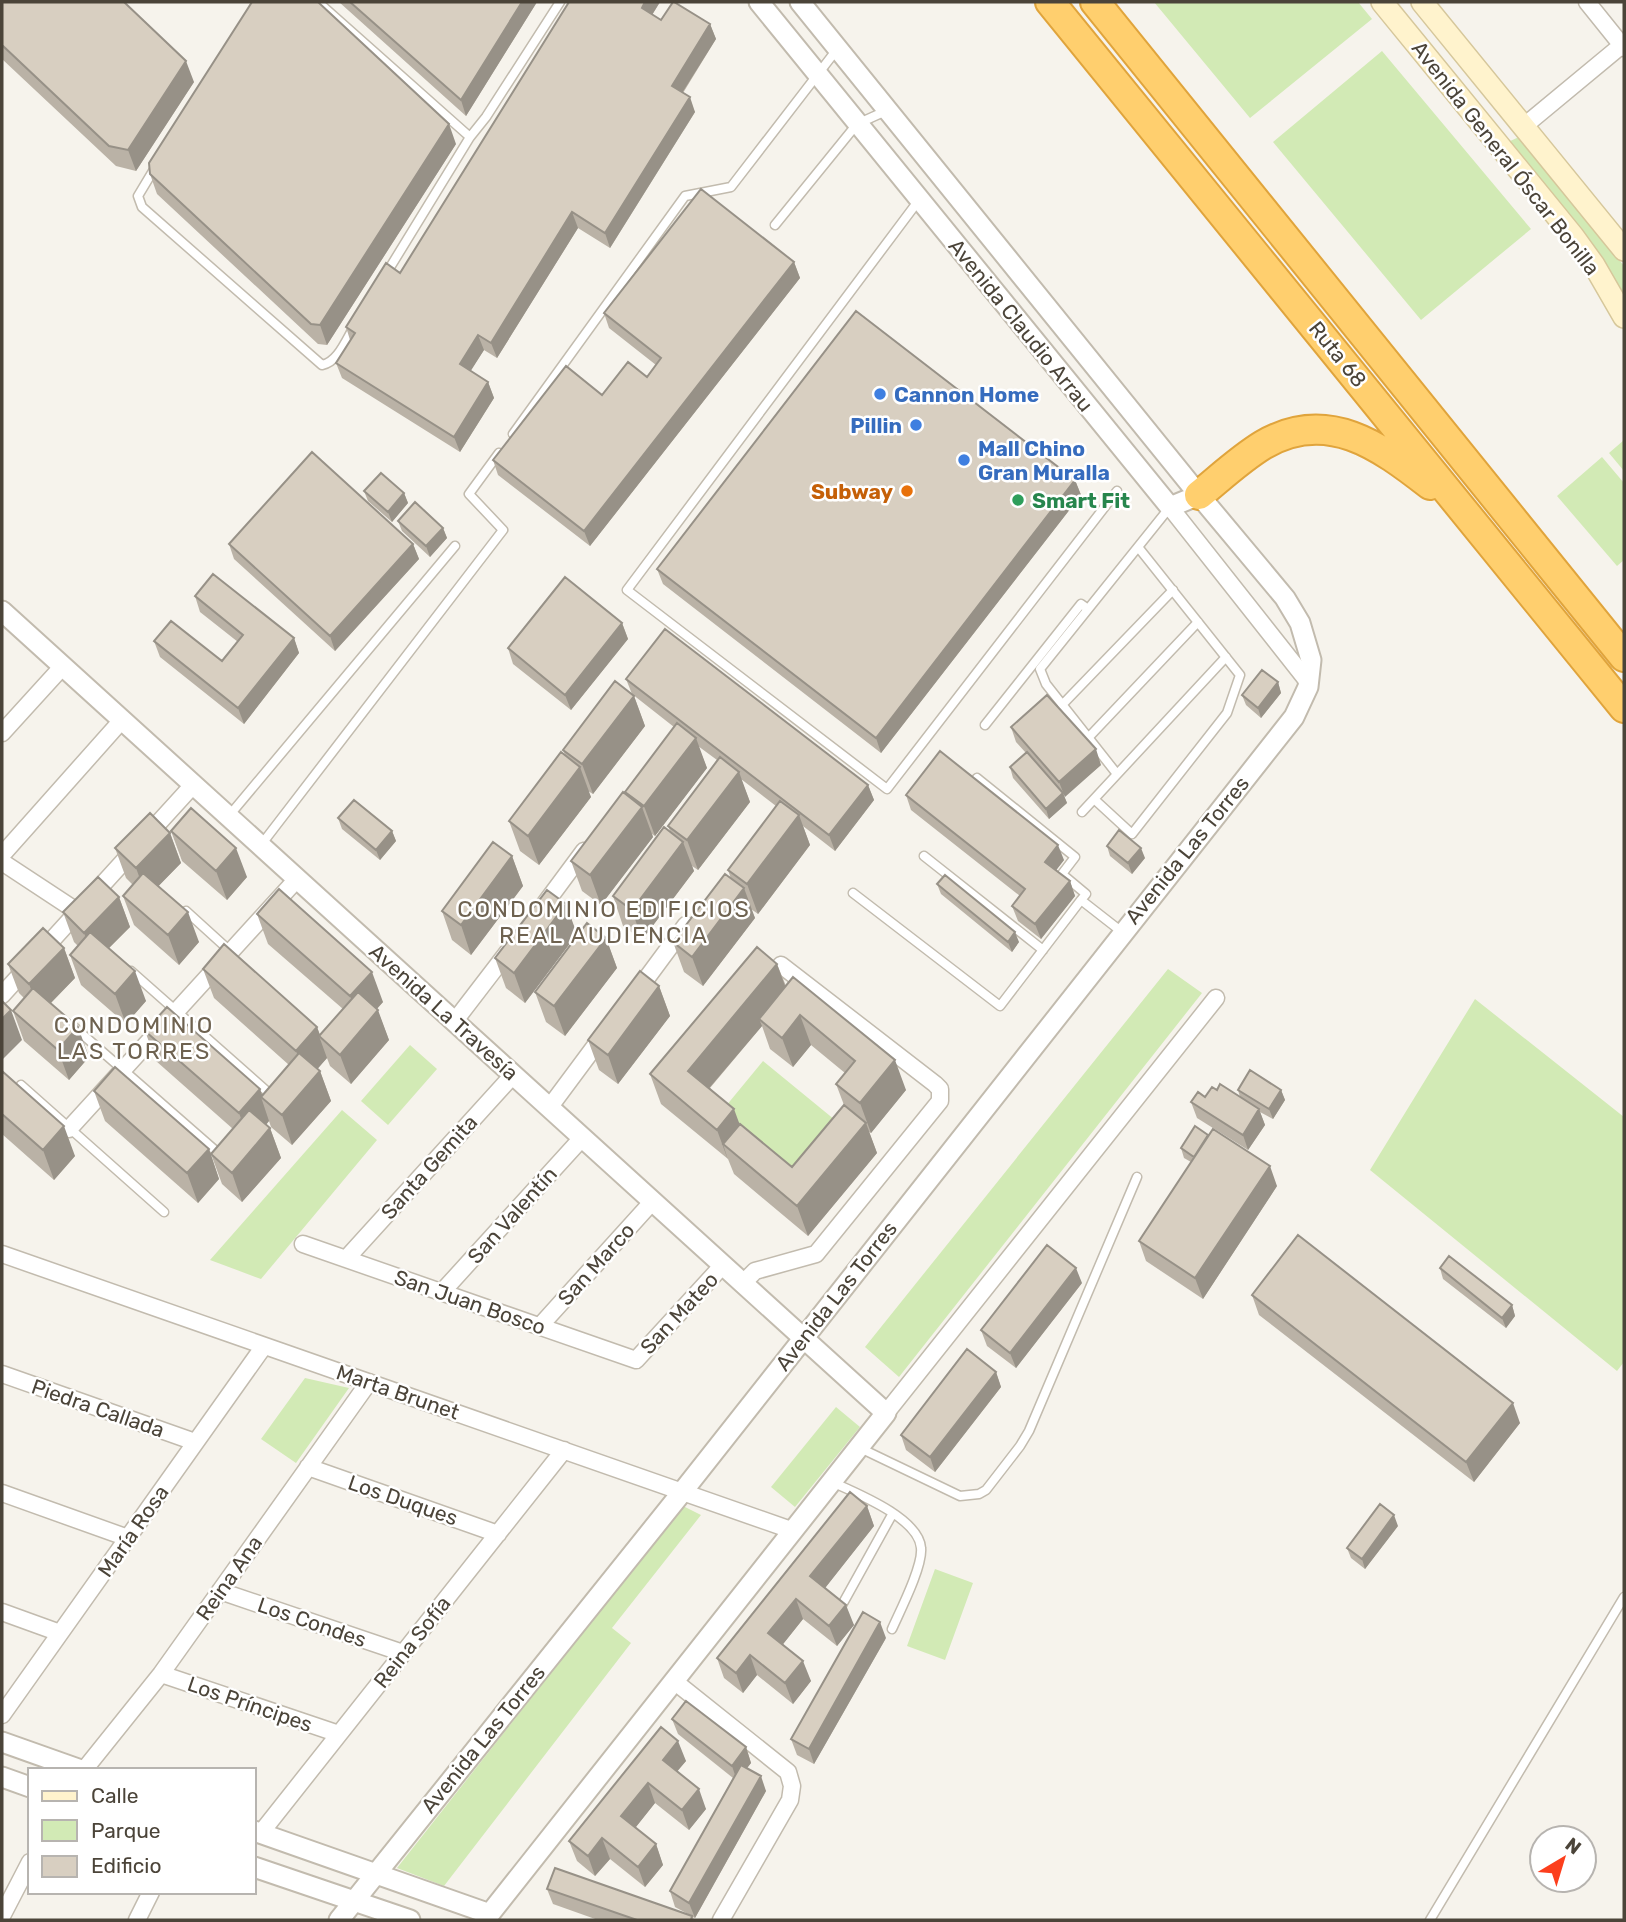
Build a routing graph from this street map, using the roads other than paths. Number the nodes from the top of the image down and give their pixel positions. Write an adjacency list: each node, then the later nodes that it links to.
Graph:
1 (318, 2): 18 (lane)
2 (560, 2): 18 (lane)
3 (759, 2): 12 (street, Avenida Claudio Arrau)
4 (800, 2): 11 (street, Avenida Claudio Arrau)
5 (1050, 2): 31 (highway, Ruta 68)
6 (1095, 2): 39 (highway, Ruta 68)
7 (1382, 2): 14 (main road, Avenida General Óscar Bonilla)
8 (1422, 2): 13 (main road, Avenida General Óscar Bonilla)
9 (1587, 2): 10 (street)
10 (1623, 47): 17 (street)
11 (838, 48): 12 (lane); 15 (street, Avenida Claudio Arrau)
12 (817, 74): 16 (street, Avenida Claudio Arrau); 26 (lane)
13 (1481, 76): 14 (main road); 17 (main road, Avenida General Óscar Bonilla)
14 (1458, 96): 24 (main road, Avenida General Óscar Bonilla)
15 (888, 110): 16 (lane); 29 (street, Avenida Claudio Arrau)
16 (857, 124): 20 (street, Avenida Claudio Arrau); 21 (lane)
17 (1523, 127): 22 (main road, Avenida General Óscar Bonilla)
18 (470, 137): 23 (lane)
19 (159, 162): 25 (lane)
20 (919, 200): 28 (lane); 30 (street, Avenida Claudio Arrau)
21 (775, 225)
22 (1624, 250)
23 (384, 277)
24 (1624, 317)
25 (356, 323)
26 (509, 439)
27 (501, 450): 56 (lane)
28 (1117, 491)
29 (1199, 495): 30 (street); 31 (highway); 40 (street, Avenida Claudio Arrau)
30 (1170, 507): 33 (lane); 42 (street, Avenida Claudio Arrau)
31 (1470, 517): 44 (highway, Ruta 68)
32 (455, 545): 54 (lane)
33 (1138, 547): 34 (lane); 35 (lane)
34 (1173, 590): 37 (lane); 43 (lane)
35 (1088, 609): 43 (lane); 46 (lane)
36 (5, 620): 41 (street, Avenida La Travesía)
37 (1198, 622): 38 (lane); 48 (lane)
38 (1226, 657): 49 (lane); 52 (lane)
39 (1624, 657)
40 (1311, 660): 42 (street, Avenida Las Torres)
41 (62, 666): 45 (street, Avenida La Travesía); 47 (street)
42 (1309, 683): 66 (street, Avenida Las Torres)
43 (1062, 705): 48 (lane)
44 (1624, 708)
45 (122, 720): 51 (street, Avenida La Travesía); 57 (street)
46 (985, 725)
47 (2, 733)
48 (1088, 738): 49 (lane)
49 (1117, 774): 52 (lane)
50 (977, 778): 62 (lane)
51 (193, 785): 54 (street, Avenida La Travesía); 64 (street)
52 (1094, 799): 53 (lane)
53 (1082, 812)
54 (228, 817): 56 (street, Avenida La Travesía)
55 (593, 839): 74 (street)
56 (260, 846): 60 (street, Avenida La Travesía)
57 (2, 855)
58 (925, 856): 67 (lane)
59 (2, 862): 64 (street)
60 (297, 879): 68 (street); 74 (street, Avenida La Travesía)
61 (853, 893): 67 (lane)
62 (1082, 900): 66 (lane); 67 (lane)
63 (186, 911): 68 (lane)
64 (78, 912): 71 (street)
65 (693, 916): 80 (street)
66 (1122, 932): 94 (street, Avenida Las Torres)
67 (1043, 950)
68 (236, 956): 73 (street)
69 (781, 965): 91 (street)
70 (128, 969): 73 (lane)
71 (2, 995)
72 (1216, 998): 99 (street)
73 (176, 1011): 76 (street); 79 (lane)
74 (454, 1022): 77 (street, Avenida La Travesía)
75 (74, 1027): 76 (lane)
76 (123, 1070): 81 (street); 83 (lane)
77 (513, 1075): 80 (street, Avenida La Travesía); 89 (street, Santa Gemita)
78 (20, 1085): 81 (lane)
79 (270, 1094)
80 (549, 1108): 82 (street, Avenida La Travesía)
81 (69, 1129): 86 (lane)
82 (582, 1138): 85 (street, Avenida La Travesía); 92 (street, San Valentín)
83 (217, 1152)
84 (1137, 1177): 101 (lane)
85 (652, 1202): 90 (street, Avenida La Travesía); 93 (street, San Marco)
86 (164, 1212)
87 (303, 1244): 89 (street, San Juan Bosco)
88 (2, 1254): 95 (street, Marta Brunet)
89 (346, 1259): 92 (street, San Juan Bosco)
90 (722, 1266): 91 (street, Avenida La Travesía); 96 (street, San Mateo)
91 (742, 1284): 94 (street, Avenida La Travesía)
92 (442, 1292): 93 (street, San Juan Bosco)
93 (540, 1326): 96 (street, San Juan Bosco)
94 (802, 1338): 99 (street, Avenida La Travesía); 105 (street, Avenida Las Torres)
95 (264, 1346): 98 (street, Marta Brunet); 100 (street, María Rosa)
96 (636, 1360)
97 (2, 1374): 100 (street, Piedra Callada)
98 (369, 1382): 102 (street, Marta Brunet); 103 (street, Reina Ana)
99 (886, 1413): 101 (street)
100 (195, 1442): 110 (street, María Rosa)
101 (859, 1448): 104 (street)
102 (564, 1450): 105 (street, Marta Brunet); 109 (street, Reina Sofía)
103 (308, 1467): 109 (street, Los Duques); 111 (street, Reina Ana)
104 (832, 1482): 107 (lane); 108 (street)
105 (683, 1491): 108 (street, Marta Brunet); 130 (street, Avenida Las Torres)
106 (2, 1493): 110 (street)
107 (893, 1513): 113 (lane); 115 (lane)
108 (794, 1531): 119 (street)
109 (498, 1534): 117 (street, Reina Sofía)
110 (128, 1538): 116 (street, María Rosa)
111 (220, 1591): 117 (street, Los Condes); 118 (street, Reina Ana)
112 (1624, 1597): 139 (lane)
113 (842, 1605)
114 (2, 1612): 116 (street)
115 (892, 1629)
116 (60, 1633): 120 (street, María Rosa)
117 (403, 1653): 121 (street, Reina Sofía)
118 (161, 1674): 121 (street, Los Príncipes); 124 (street, Reina Ana)
119 (674, 1681): 134 (street); 138 (street)
120 (2, 1716)
121 (339, 1734): 127 (street, Reina Sofía)
122 (2, 1742): 123 (street)
123 (77, 1768)
124 (85, 1768)
125 (2, 1777): 126 (street)
126 (28, 1786)
127 (257, 1833): 130 (street)
128 (28, 1866): 133 (street)
129 (256, 1868): 132 (street)
130 (375, 1873): 132 (street, Avenida Las Torres); 134 (street)
131 (150, 1894): 135 (street)
132 (353, 1902): 136 (street, Avenida Las Torres); 137 (street)
133 (2, 1916)
134 (492, 1918)
135 (137, 1920)
136 (339, 1920)
137 (410, 1920)
138 (721, 1920)
139 (1430, 1920)

